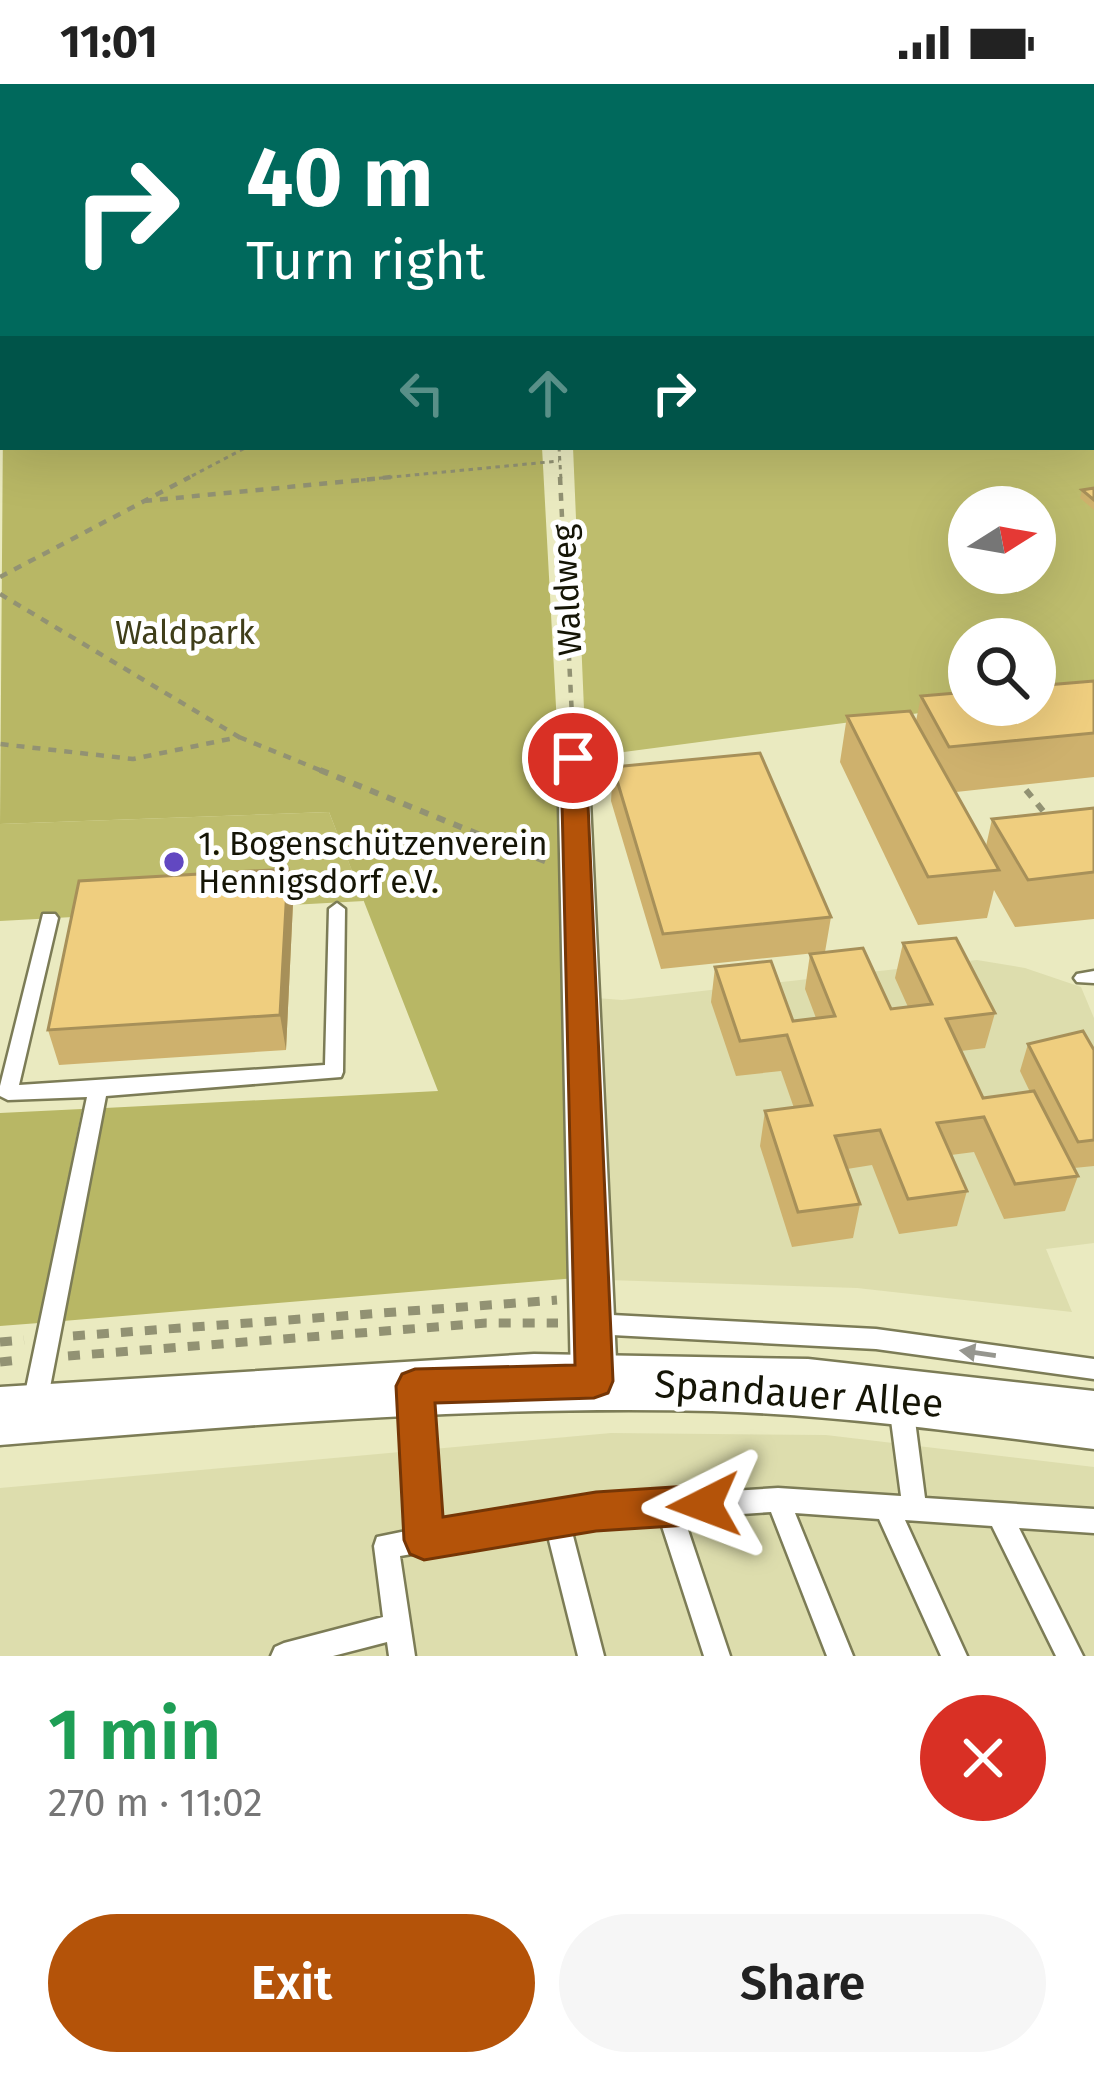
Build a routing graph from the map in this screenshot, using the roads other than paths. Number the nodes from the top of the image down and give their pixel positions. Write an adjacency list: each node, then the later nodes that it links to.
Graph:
1 (573, 758): 5 (street)
2 (337, 909): 4 (lane)
3 (49, 918): 4 (lane)
4 (98, 1089): 7 (lane)
5 (592, 1335): 6 (lane, Spandauer Allee, one-way to 5); 8 (main road, Spandauer Allee); 9 (main road, Spandauer Allee)
6 (1094, 1369)
7 (31, 1382): 8 (main road, Spandauer Allee)
8 (415, 1386): 18 (lane)
9 (900, 1396): 10 (main road, Spandauer Allee); 14 (lane)
10 (1094, 1420)
11 (778, 1500): 12 (lane); 13 (lane); 24 (lane)
12 (668, 1507): 16 (lane); 23 (lane)
13 (888, 1510): 14 (lane); 25 (lane)
14 (915, 1511): 15 (lane)
15 (1000, 1516): 17 (lane); 26 (lane)
16 (556, 1518): 18 (lane); 22 (lane)
17 (1094, 1521)
18 (424, 1540): 19 (lane)
19 (397, 1626): 20 (lane); 21 (lane)
20 (284, 1656)
21 (402, 1656)
22 (592, 1656)
23 (717, 1656)
24 (840, 1656)
25 (955, 1656)
26 (1070, 1656)

